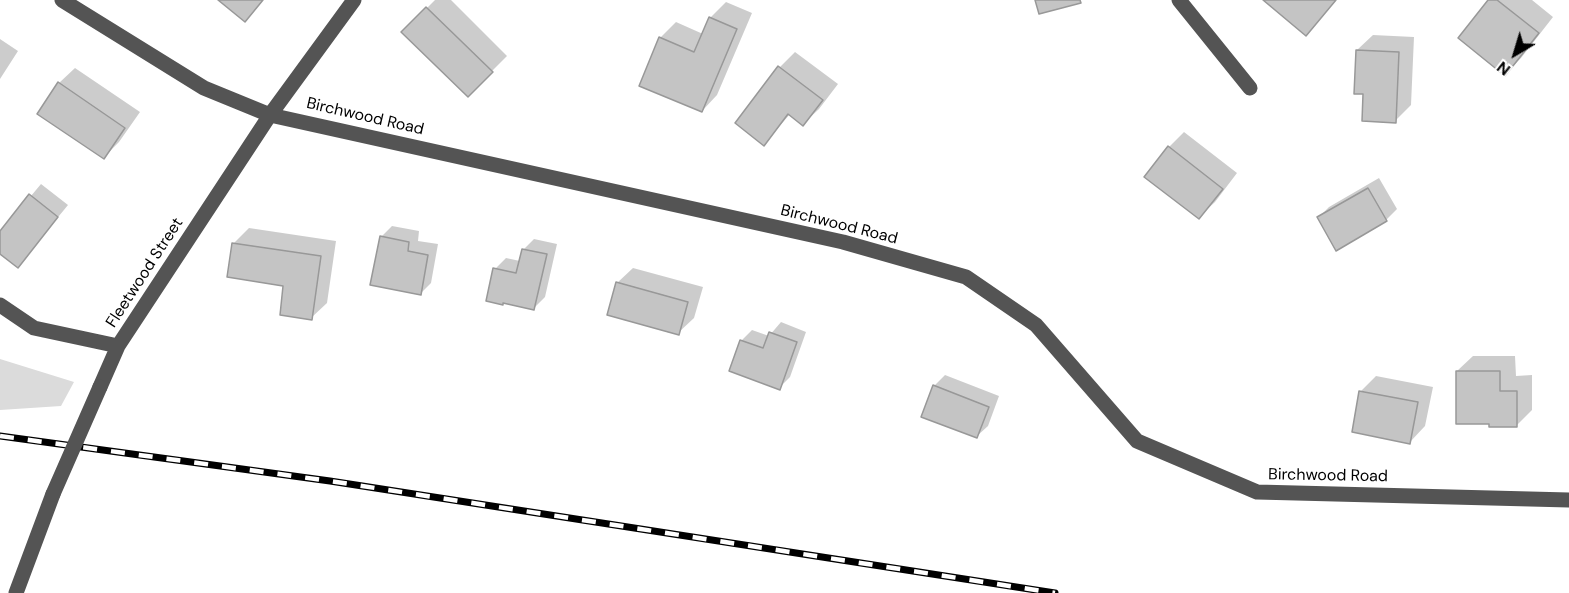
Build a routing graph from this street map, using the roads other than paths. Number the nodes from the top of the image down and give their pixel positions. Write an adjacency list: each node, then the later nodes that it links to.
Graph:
1 (62, 0): 5 (street, Birchwood Road)
2 (354, 0): 5 (street, Fleetwood Street)
3 (1179, 0): 4 (street)
4 (1250, 88)
5 (270, 115): 7 (street, Fleetwood Street); 8 (street, Birchwood Road)
6 (0, 305): 7 (street)
7 (118, 346): 9 (street, Fleetwood Street, bridge)
8 (1569, 500)
9 (16, 593)

